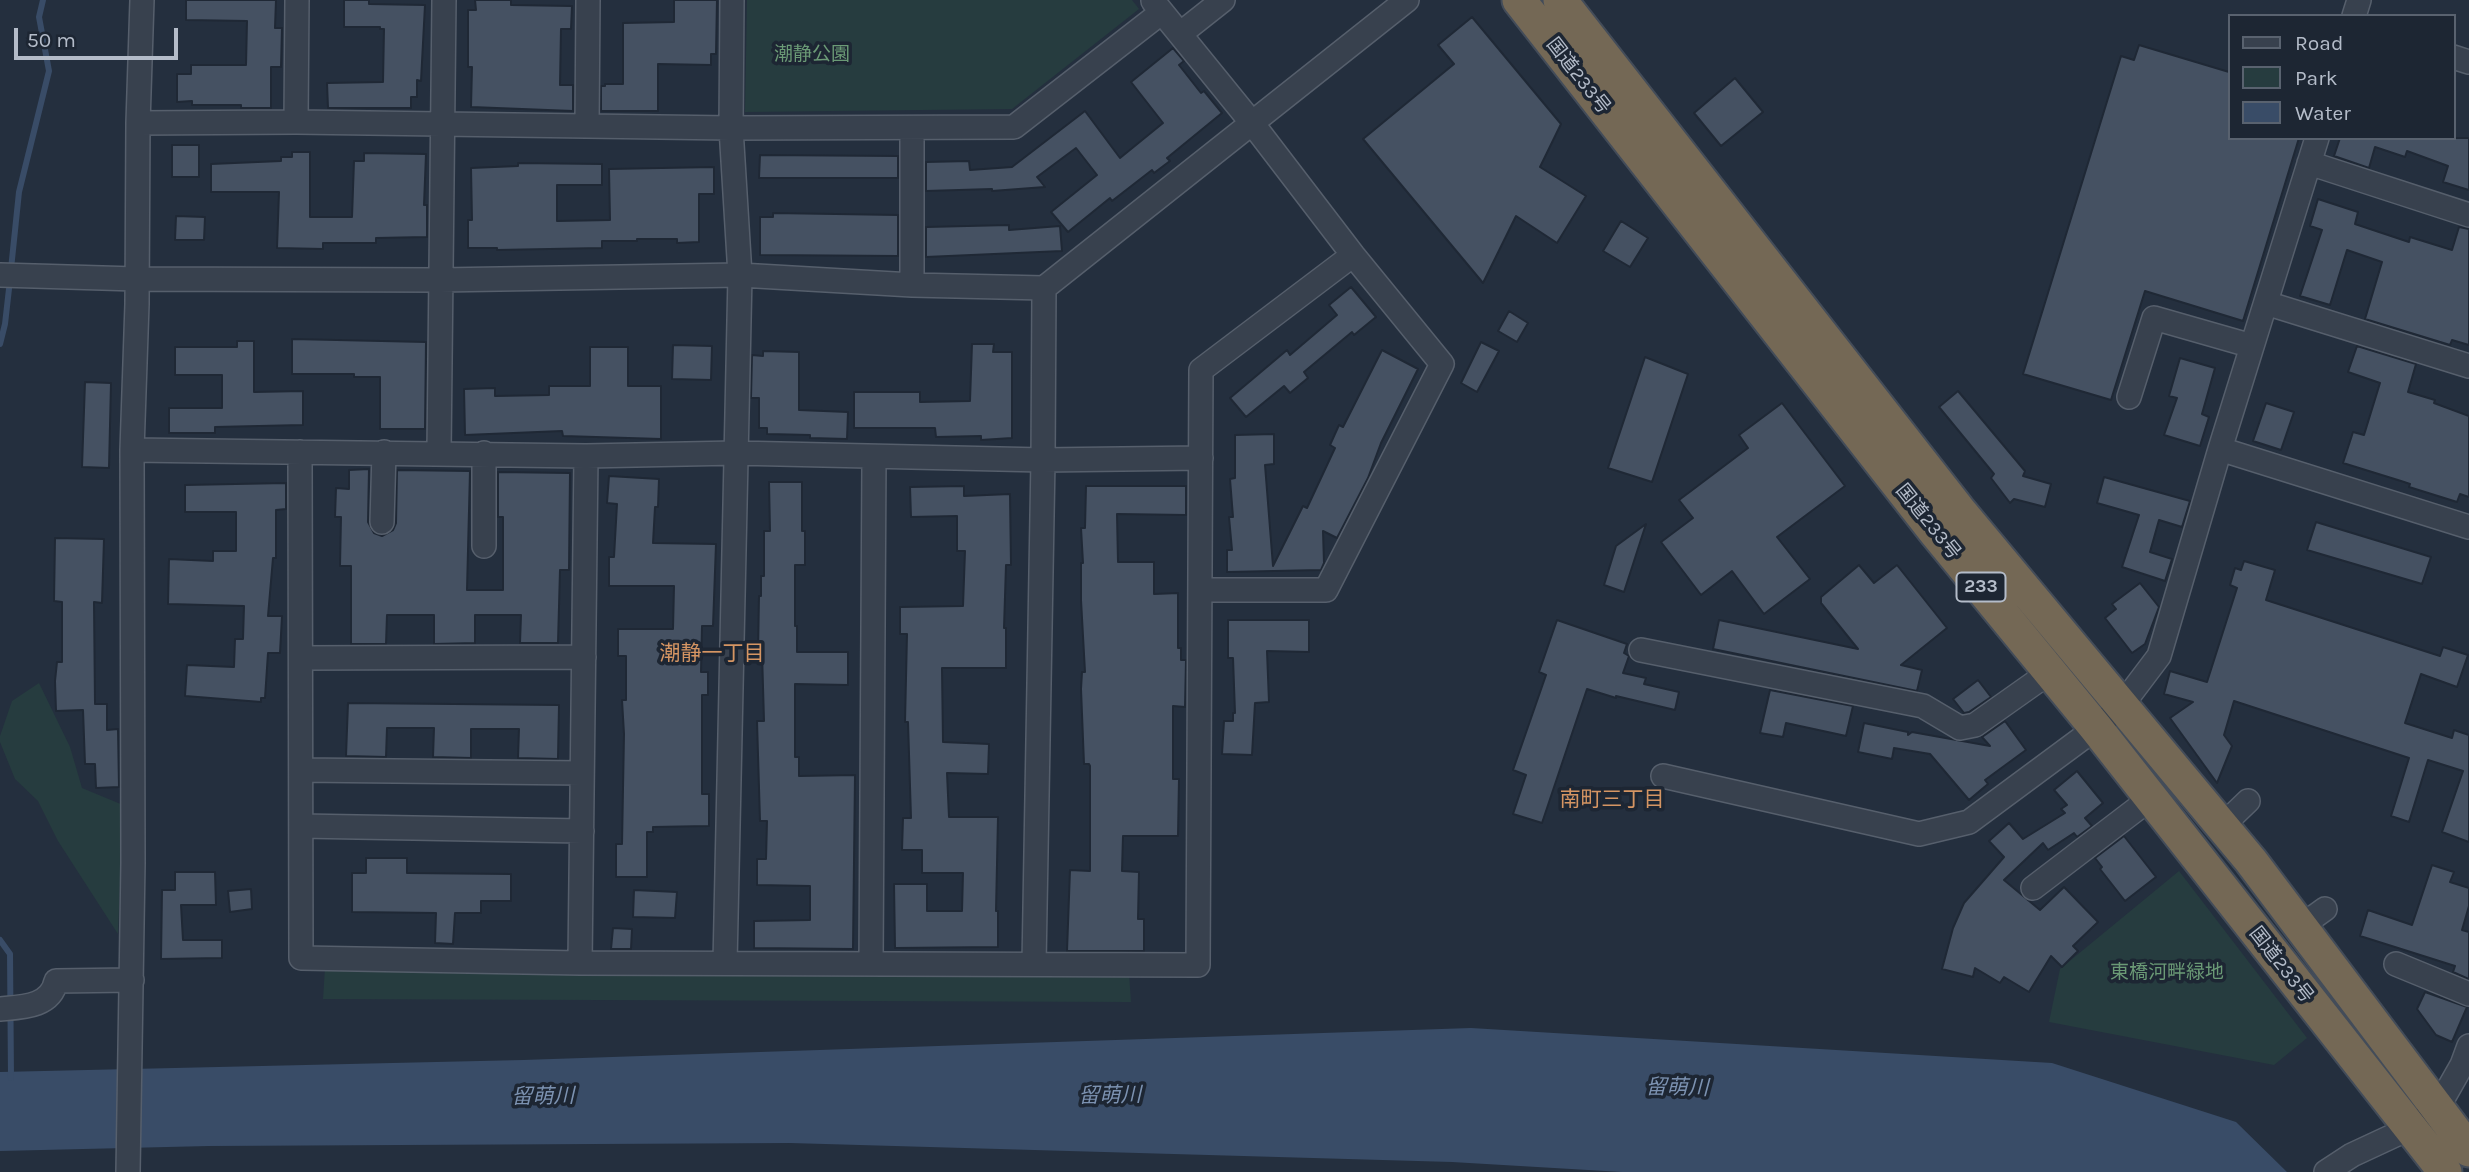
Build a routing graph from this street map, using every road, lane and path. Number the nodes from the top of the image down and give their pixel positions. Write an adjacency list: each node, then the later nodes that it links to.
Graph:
1 (142, 0): 13 (street)
2 (297, 0): 12 (street)
3 (444, 0): 15 (street)
4 (589, 0): 16 (street)
5 (732, 0): 17 (street)
6 (1223, 0): 11 (street)
7 (1407, 0): 14 (street)
8 (1519, 0): 51 (highway, 国道233号 / 233)
9 (1560, 0): 52 (highway, 国道233号 / 233)
10 (1157, 6): 11 (street); 18 (street)
11 (1180, 34): 14 (street)
12 (296, 122): 13 (street); 15 (street)
13 (138, 123): 25 (street)
14 (1252, 123): 22 (street); 28 (street)
15 (442, 125): 16 (street); 26 (street)
16 (587, 126): 17 (street)
17 (731, 128): 18 (street); 24 (street)
18 (912, 128): 27 (street)
19 (2316, 140): 20 (street)
20 (2309, 163): 21 (street); 29 (street)
21 (2469, 215)
22 (1353, 255): 42 (street); 47 (street)
23 (0, 275): 25 (street)
24 (740, 275): 26 (street); 27 (street); 39 (street)
25 (136, 279): 26 (street); 34 (street)
26 (440, 280): 37 (street)
27 (912, 285): 28 (street)
28 (1044, 288): 43 (street)
29 (2266, 303): 30 (street); 31 (street)
30 (2252, 346): 32 (street); 33 (street)
31 (2469, 366)
32 (2129, 397)
33 (2220, 449): 45 (street); 52 (street)
34 (132, 450): 35 (street); 68 (street)
35 (300, 452): 36 (street); 50 (street)
36 (384, 452): 37 (street); 44 (street)
37 (439, 452): 38 (street)
38 (484, 453): 40 (street); 46 (street)
39 (736, 453): 40 (street); 41 (street); 64 (street)
40 (586, 456): 49 (street)
41 (874, 458): 43 (street); 65 (street)
42 (1201, 458): 43 (street); 47 (street)
43 (1043, 460): 66 (street)
44 (382, 522)
45 (2469, 527)
46 (485, 546)
47 (1201, 590): 66 (street)
48 (1641, 650): 51 (street)
49 (584, 657): 50 (street); 55 (street)
50 (301, 658): 54 (street)
51 (2050, 672): 53 (highway, 国道233号 / 233)
52 (2122, 705): 53 (street); 60 (highway, 国道233号 / 233)
53 (2096, 728): 56 (street); 57 (highway, 国道233号 / 233)
54 (301, 770): 55 (street); 59 (street)
55 (582, 774): 61 (street)
56 (1663, 776)
57 (2151, 798): 62 (street); 73 (highway, 国道233号 / 233)
58 (2248, 801): 60 (street)
59 (301, 826): 61 (street); 63 (street)
60 (2222, 826): 72 (highway, 国道233号 / 233)
61 (582, 831): 63 (street)
62 (2033, 888)
63 (580, 963): 64 (street)
64 (724, 963): 65 (street)
65 (871, 964): 66 (street)
66 (1034, 964)
67 (2396, 964): 69 (street)
68 (132, 990): 70 (street); 75 (street)
69 (2469, 994)
70 (0, 1009)
71 (2469, 1046): 72 (street)
72 (2437, 1109): 73 (street); 74 (highway, 国道233号 / 233)
73 (2410, 1128): 76 (street); 77 (highway, 国道233号 / 233)
74 (2469, 1150)
75 (128, 1172)
76 (2326, 1172)
77 (2445, 1172)

